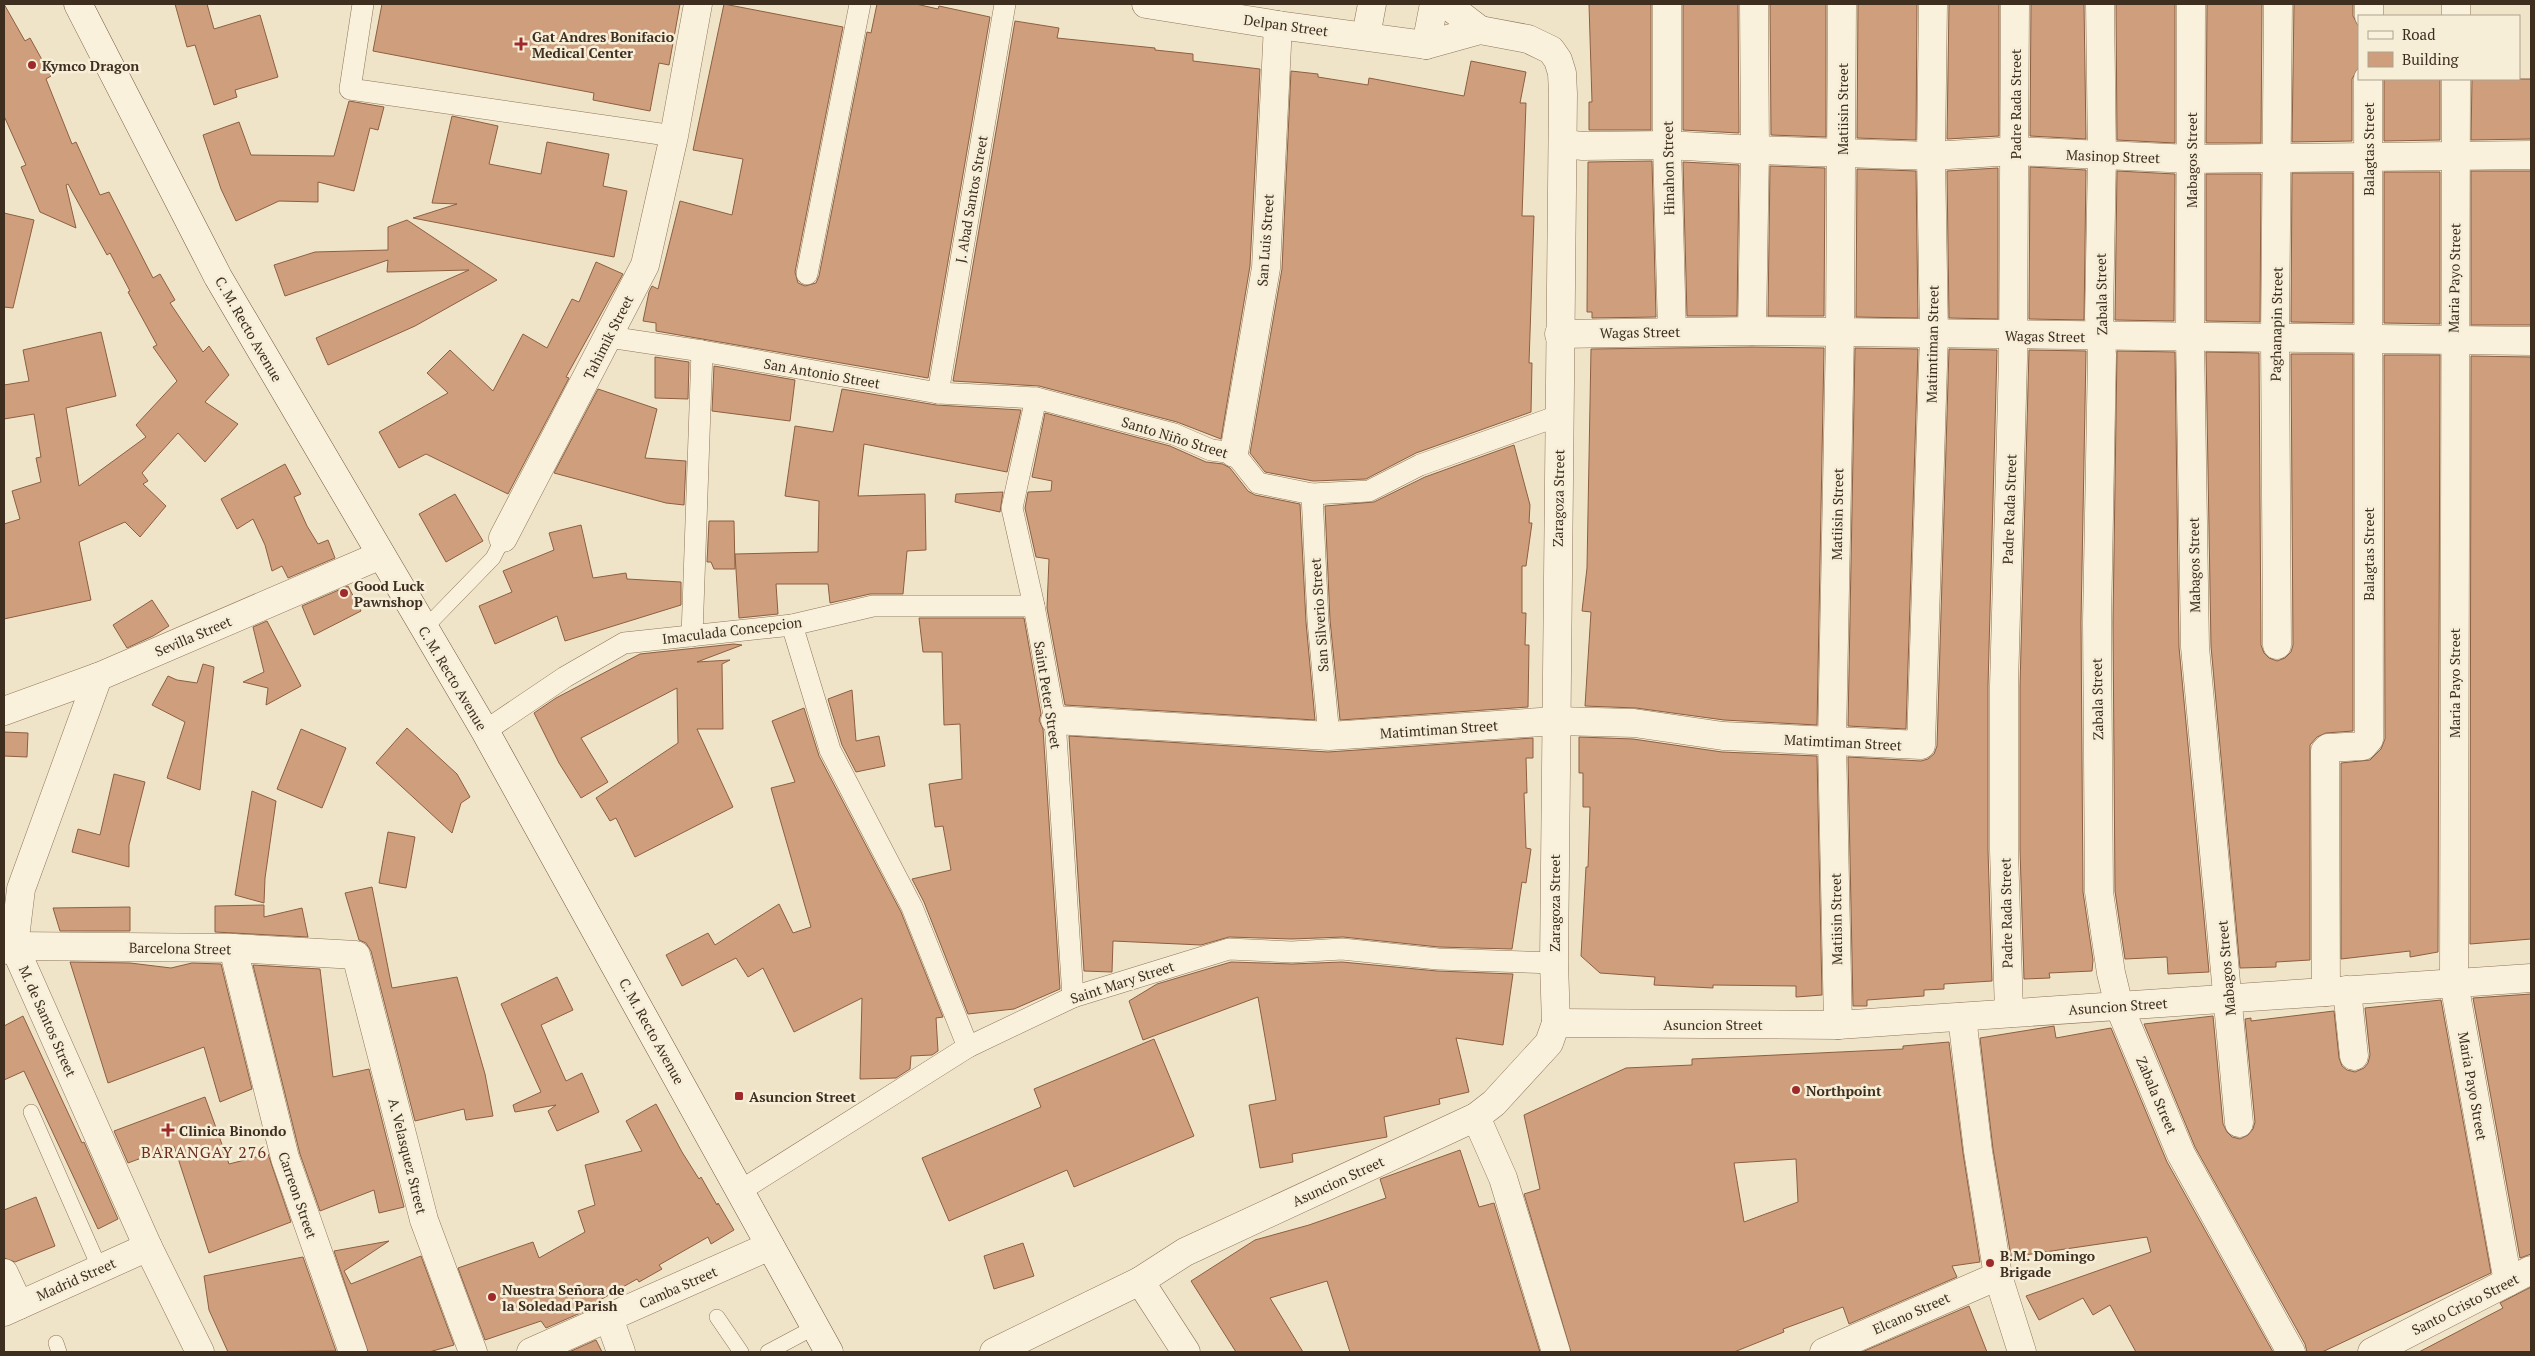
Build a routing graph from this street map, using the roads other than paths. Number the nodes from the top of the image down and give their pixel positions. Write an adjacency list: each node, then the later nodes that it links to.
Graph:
1 (78, 4): 58 (street, C. M. Recto Avenue)
2 (363, 4): 24 (street)
3 (698, 4): 24 (street, Tahimik Street)
4 (860, 4): 37 (street)
5 (1005, 4): 52 (street, J. Abad Santos Street)
6 (1146, 4): 18 (street, Delpan Street)
7 (1372, 4): 20 (street)
8 (1434, 4): 21 (street)
9 (1446, 4): 19 (street, Zaragoza Street)
10 (1667, 4): 26 (street, Hinahon Street)
11 (1754, 4): 27 (street)
12 (1842, 4): 29 (street, Matiisin Street)
13 (1933, 4): 31 (street, Matimtiman Street)
14 (2015, 4): 28 (street, Padre Rada Street)
15 (2100, 4): 32 (street, Zabala Street)
16 (2191, 4): 36 (street, Mabagos Street)
17 (2278, 4): 35 (street, Paghanapin Street)
18 (1278, 25): 20 (street, Delpan Street); 55 (street, San Luis Street)
19 (1480, 30): 21 (street, Zaragoza Street); 25 (street, Zaragoza Street)
20 (1366, 36): 21 (street, Zaragoza Street)
21 (1426, 45)
22 (2368, 80): 34 (street, Balagtas Street)
23 (2456, 80): 33 (street, Maria Payo Street)
24 (674, 136): 44 (street, Tahimik Street)
25 (1563, 144): 26 (street, Masinop Street); 41 (street, Zaragoza Street)
26 (1667, 144): 27 (street, Masinop Street); 38 (street, Hinahon Street)
27 (1755, 150): 29 (street, Masinop Street); 39 (street)
28 (2015, 151): 31 (street, Masinop Street); 32 (street, Masinop Street); 43 (street, Padre Rada Street)
29 (1843, 153): 31 (street, Masinop Street); 40 (street, Matiisin Street)
30 (2531, 155): 33 (street, Masinop Street)
31 (1931, 156): 42 (street, Matimtiman Street)
32 (2102, 156): 36 (street, Masinop Street); 45 (street, Zabala Street)
33 (2456, 156): 34 (street, Masinop Street); 49 (street, Maria Payo Street)
34 (2368, 157): 35 (street, Masinop Street); 48 (street, Balagtas Street)
35 (2279, 158): 36 (street, Masinop Street); 47 (street, Paghanapin Street)
36 (2191, 159): 46 (street, Mabagos Street)
37 (808, 274)
38 (1672, 331): 39 (street, Wagas Street); 41 (street, Wagas Street)
39 (1752, 332): 40 (street, Wagas Street)
40 (1840, 332): 42 (street, Wagas Street); 70 (street, Matiisin Street)
41 (1559, 334): 54 (street, Zaragoza Street)
42 (1934, 334): 43 (street, Wagas Street); 70 (street, Matimtiman Street)
43 (2013, 335): 45 (street, Wagas Street); 81 (street, Padre Rada Street)
44 (609, 337): 51 (street, San Antonio Street); 57 (street, Tahimik Street)
45 (2102, 337): 46 (street, Wagas Street); 80 (street, Zabala Street)
46 (2190, 337): 47 (street, Wagas Street); 79 (street, Mabagos Street)
47 (2275, 338): 48 (street, Wagas Street); 63 (street, Paghanapin Street)
48 (2368, 339): 49 (street, Wagas Street); 77 (street, Balagtas Street)
49 (2454, 339): 50 (street, Wagas Street); 76 (street, Maria Payo Street)
50 (2531, 341)
51 (702, 351): 52 (street, San Antonio Street); 62 (street)
52 (938, 393): 53 (street, San Antonio Street)
53 (1036, 398): 55 (street, Santo Niño Street); 59 (street, Saint Peter Street)
54 (1558, 416): 56 (street, Santo Niño Street); 67 (street, Zaragoza Street)
55 (1234, 453): 56 (street, Santo Niño Street)
56 (1312, 494): 69 (street, San Silverio Street)
57 (503, 538): 61 (lane, Tahimik Street)
58 (381, 555): 61 (street, C. M. Recto Avenue); 64 (street, Sevilla Street)
59 (1034, 606): 60 (street, Imaculada Concepcion); 66 (street, Saint Peter Street)
60 (792, 625): 62 (street, Imaculada Concepcion); 85 (street)
61 (424, 629): 68 (street, C. M. Recto Avenue)
62 (692, 636): 68 (street, Imaculada Concepcion)
63 (2277, 645)
64 (98, 677): 65 (street, Sevilla Street); 71 (street)
65 (4, 711)
66 (1055, 720): 69 (street, Matimtiman Street); 78 (street, Saint Peter Street)
67 (1556, 721): 69 (street, Matimtiman Street); 70 (street, Matimtiman Street); 74 (street, Zaragoza Street)
68 (485, 731): 90 (street, C. M. Recto Avenue)
69 (1329, 736)
70 (1832, 741): 84 (street, Matiisin Street)
71 (9, 948): 72 (street, Barcelona Street); 92 (street, M. de Santos Street)
72 (233, 948): 73 (street, Barcelona Street); 103 (street, Carreon Street)
73 (356, 955): 104 (street, A. Velasquez Street)
74 (1554, 962): 78 (street, Saint Mary Street); 83 (street, Zaragoza Street)
75 (2531, 978): 76 (street, Asuncion Street)
76 (2454, 983): 77 (street, Asuncion Street); 96 (street, Maria Payo Street)
77 (2336, 991): 79 (street, Asuncion Street); 86 (street, Balagtas Street)
78 (1073, 997): 85 (street, Saint Mary Street)
79 (2229, 999): 80 (street, Asuncion Street); 89 (street, Mabagos Street)
80 (2119, 1006): 81 (street, Asuncion Street); 115 (street, Zabala Street)
81 (2008, 1013): 82 (street, Asuncion Street)
82 (1962, 1017): 84 (street, Asuncion Street); 95 (street)
83 (1556, 1023): 84 (street, Asuncion Street); 88 (street, Asuncion Street)
84 (1838, 1025)
85 (968, 1047): 90 (street, Saint Mary Street)
86 (2354, 1056)
87 (31, 1112): 93 (lane)
88 (1476, 1117): 97 (street, Asuncion Street); 112 (street)
89 (2239, 1123)
90 (740, 1191): 91 (street, C. M. Recto Avenue)
91 (770, 1246): 100 (street, Camba Street); 101 (street, C. M. Recto Avenue)
92 (148, 1247): 93 (street, Madrid Street); 102 (street, M. de Santos Street)
93 (100, 1268): 98 (street, Madrid Street)
94 (4, 1274): 98 (street)
95 (1998, 1276): 113 (street, Elcano Street); 114 (street)
96 (2519, 1276): 116 (street, Santo Cristo Street)
97 (1140, 1282): 110 (street, Asuncion Street); 111 (street)
98 (11, 1309)
99 (717, 1317): 107 (lane)
100 (609, 1318): 105 (street, Camba Street); 106 (street)
101 (815, 1327): 108 (lane); 109 (street, C. M. Recto Avenue)
102 (200, 1352)
103 (353, 1352)
104 (473, 1352)
105 (531, 1352)
106 (622, 1352)
107 (740, 1352)
108 (768, 1352)
109 (829, 1352)
110 (994, 1352)
111 (1186, 1352)
112 (1556, 1352)
113 (1824, 1352)
114 (2022, 1352)
115 (2291, 1352)
116 (2372, 1352)

